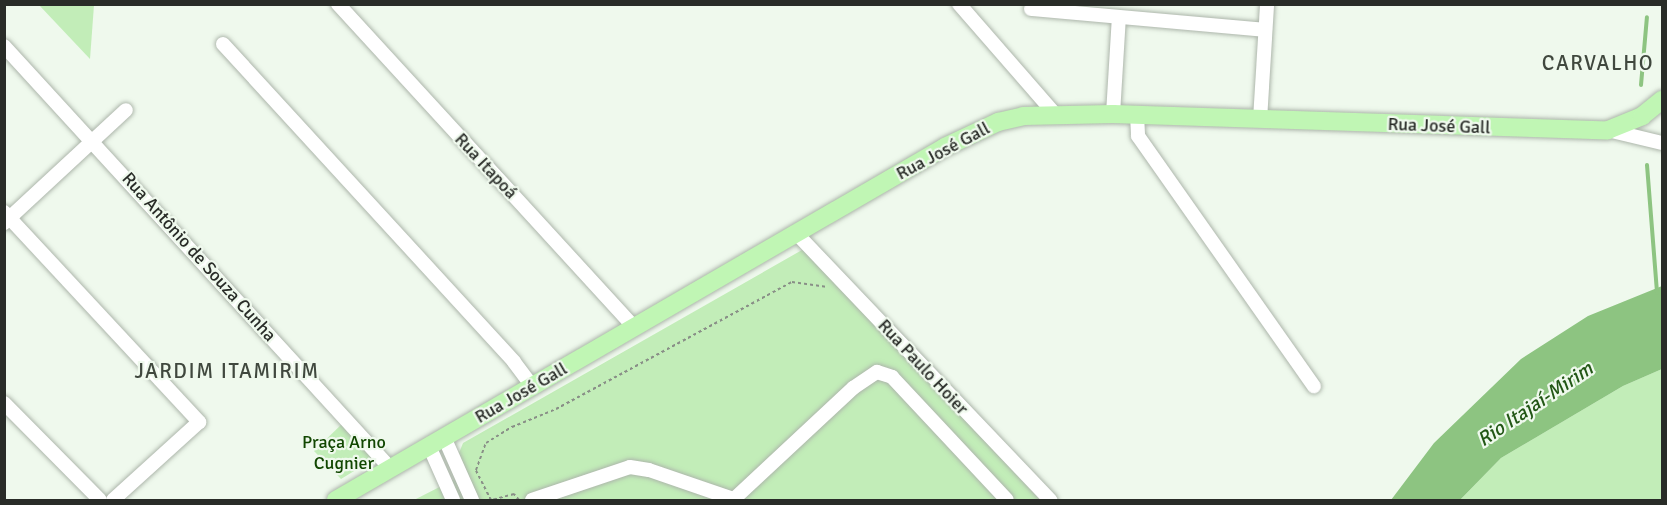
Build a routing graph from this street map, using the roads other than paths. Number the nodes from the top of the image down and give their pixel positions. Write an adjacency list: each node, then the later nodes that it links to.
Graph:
1 (338, 4): 20 (street, Rua Itapoá)
2 (959, 4): 11 (street)
3 (1267, 4): 6 (street)
4 (1031, 9): 5 (street)
5 (1119, 17): 6 (street); 12 (street)
6 (1265, 30): 14 (street)
7 (223, 44): 21 (street)
8 (4, 46): 16 (street, Rua Antônio de Souza Cunha)
9 (1662, 100): 15 (main road, Rua José Gall)
10 (126, 110): 16 (street)
11 (1055, 114): 12 (main road, Rua José Gall); 19 (main road, Rua José Gall)
12 (1113, 114): 13 (main road, Rua José Gall)
13 (1137, 115): 14 (main road, Rua José Gall); 22 (street)
14 (1260, 120): 15 (main road, Rua José Gall)
15 (1608, 130): 17 (street)
16 (93, 140): 18 (street); 25 (street, Rua Antônio de Souza Cunha)
17 (1662, 143)
18 (6, 218): 29 (street)
19 (796, 233): 20 (main road, Rua José Gall); 36 (street, Rua Paulo Hoier)
20 (634, 327): 21 (main road, Rua José Gall)
21 (532, 386): 24 (main road, Rua José Gall)
22 (1314, 386)
23 (4, 403): 28 (street)
24 (437, 441): 25 (main road, Rua José Gall); 31 (street); 32 (street)
25 (391, 469): 30 (main road, Rua José Gall)
26 (689, 485): 27 (street); 33 (street); 34 (street)
27 (735, 500): 35 (street)
28 (100, 501)
29 (113, 501)
30 (336, 501)
31 (453, 501)
32 (472, 501)
33 (532, 501)
34 (699, 501)
35 (1007, 501)
36 (1050, 501)

